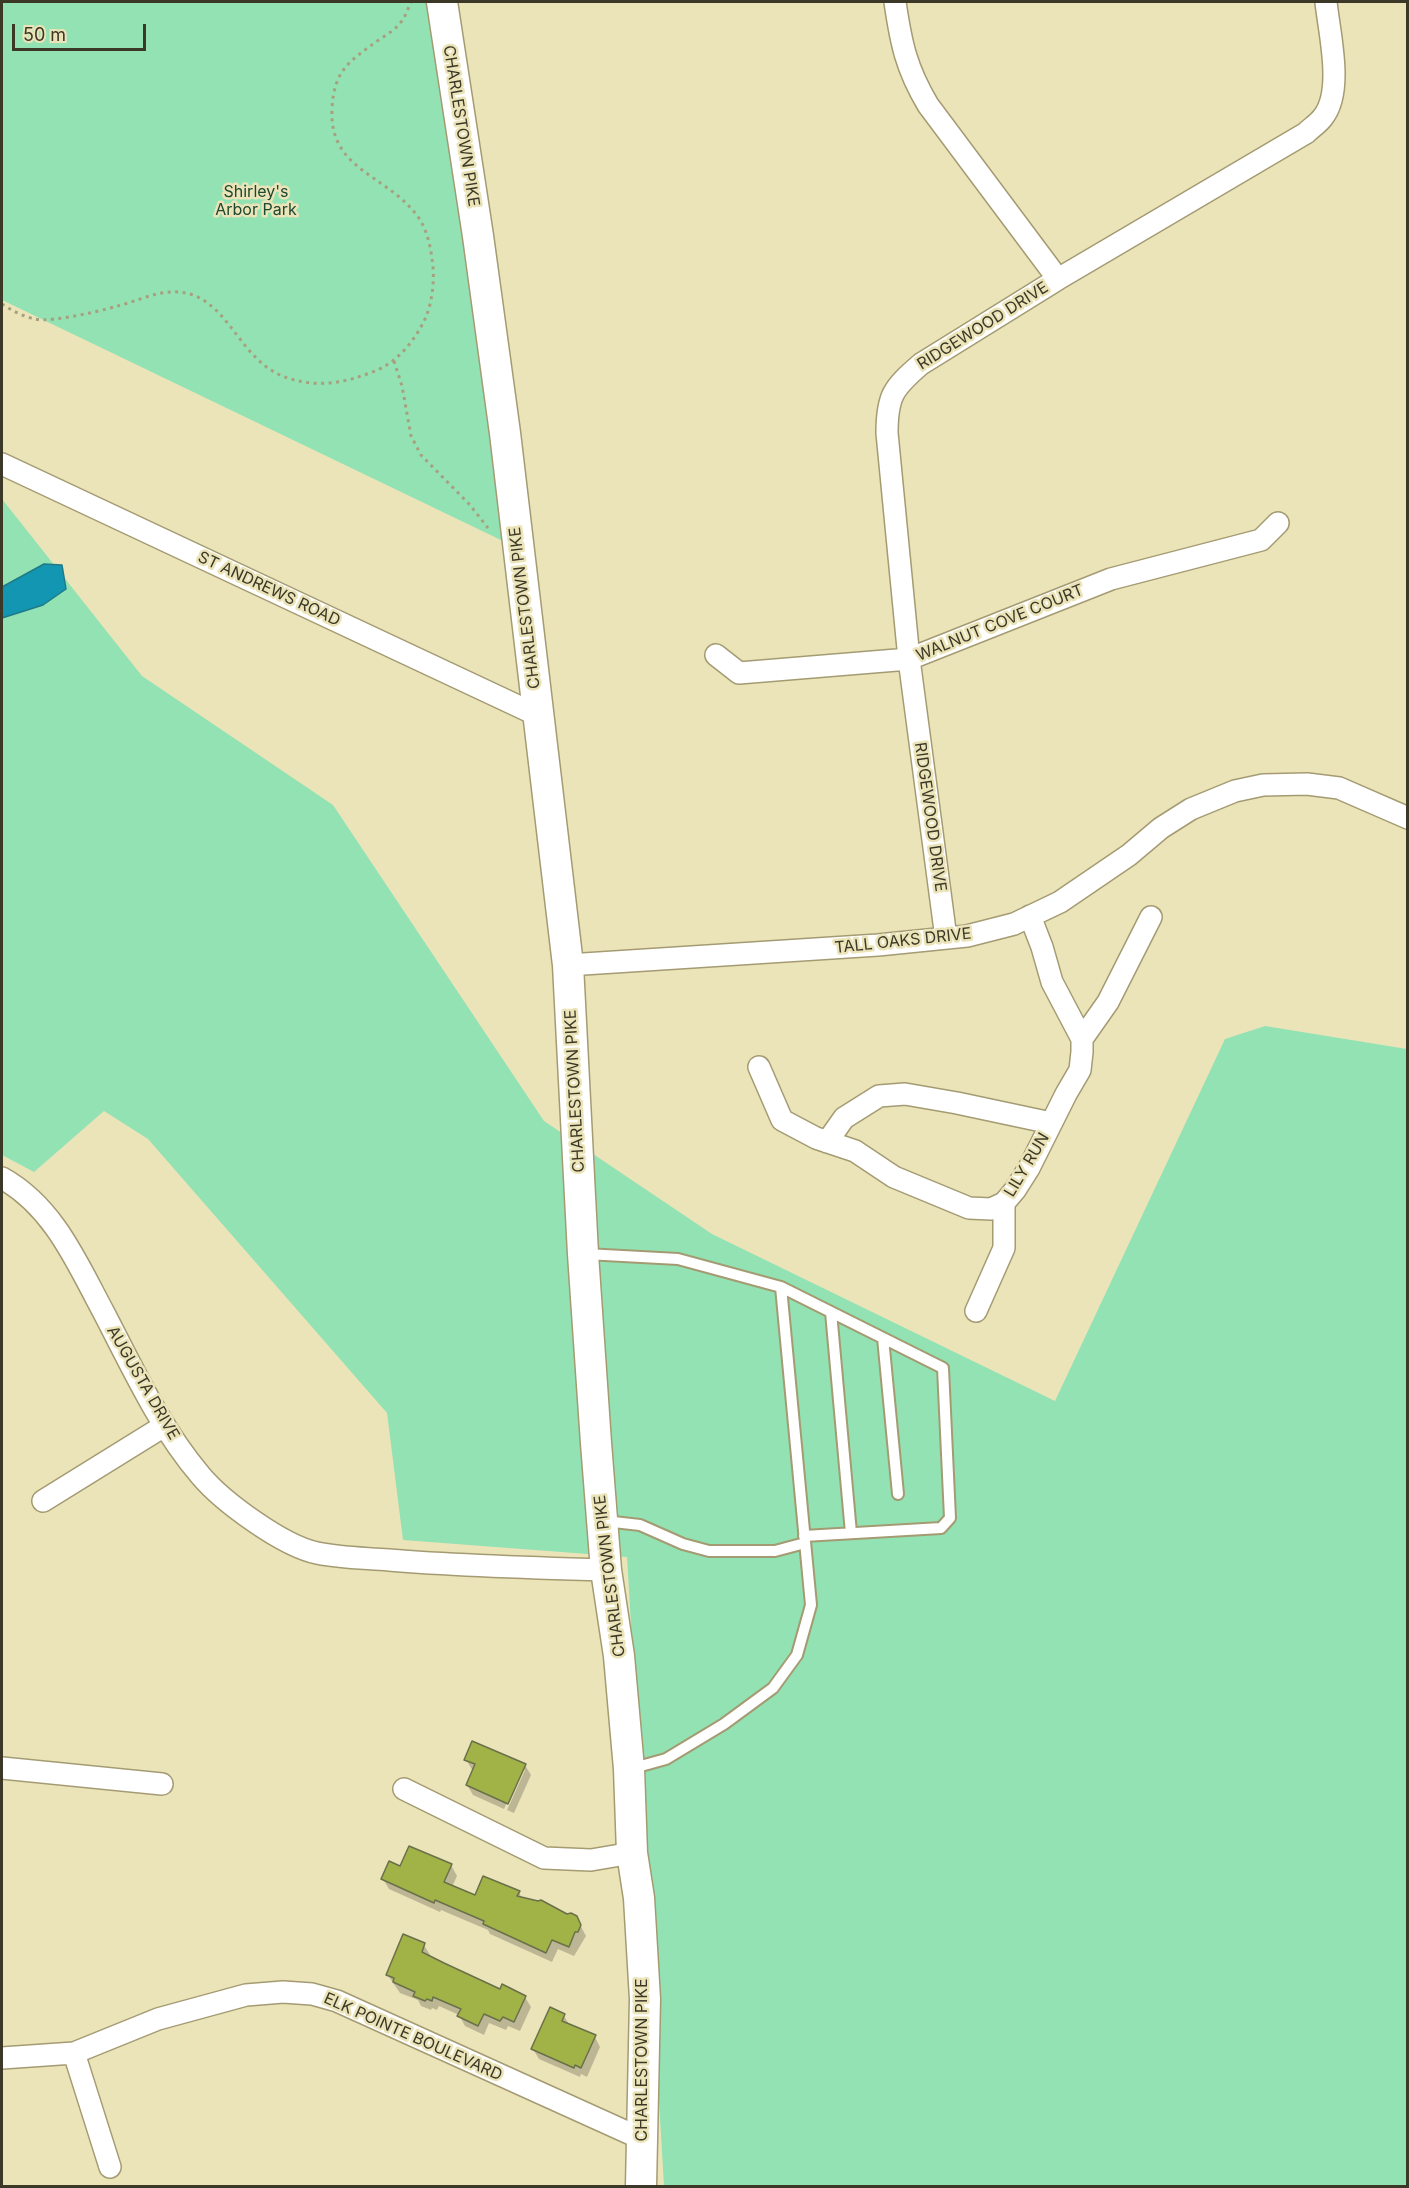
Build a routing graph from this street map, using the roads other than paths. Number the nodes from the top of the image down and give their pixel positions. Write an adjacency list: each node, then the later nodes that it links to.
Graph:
1 (442, 2): 9 (street, CHARLESTOWN PIKE)
2 (895, 2): 4 (street)
3 (1326, 2): 4 (street, RIDGEWOOD DRIVE)
4 (1058, 279): 8 (street, RIDGEWOOD DRIVE)
5 (2, 464): 9 (street, ST ANDREWS ROAD)
6 (1278, 523): 8 (street, WALNUT COVE COURT)
7 (716, 655): 8 (street, WALNUT COVE COURT)
8 (909, 659): 13 (street, RIDGEWOOD DRIVE)
9 (537, 715): 14 (street, CHARLESTOWN PIKE)
10 (1407, 818): 11 (street, TALL OAKS DRIVE)
11 (1030, 916): 13 (street, TALL OAKS DRIVE); 15 (street)
12 (1151, 917): 15 (street)
13 (946, 938): 14 (street, TALL OAKS DRIVE)
14 (568, 965): 21 (street, CHARLESTOWN PIKE)
15 (1082, 1039): 17 (street, LILY RUN)
16 (759, 1067): 18 (street, LILY RUN)
17 (1051, 1123): 18 (street); 20 (street, LILY RUN)
18 (827, 1142): 20 (street, LILY RUN)
19 (2, 1178): 26 (street, AUGUSTA DRIVE)
20 (1004, 1203): 23 (street)
21 (583, 1254): 22 (lane); 29 (street, CHARLESTOWN PIKE)
22 (781, 1287): 24 (lane); 31 (lane)
23 (976, 1311)
24 (831, 1312): 25 (lane); 30 (lane)
25 (883, 1338): 27 (lane); 30 (lane)
26 (164, 1426): 28 (street); 32 (street, AUGUSTA DRIVE)
27 (898, 1494)
28 (43, 1501)
29 (602, 1521): 31 (lane); 32 (street, CHARLESTOWN PIKE)
30 (851, 1533): 31 (lane)
31 (805, 1540): 34 (lane)
32 (606, 1570): 34 (street, CHARLESTOWN PIKE)
33 (2, 1768): 35 (street)
34 (629, 1769): 37 (street, CHARLESTOWN PIKE)
35 (162, 1785)
36 (404, 1789): 37 (street)
37 (632, 1853): 40 (street, CHARLESTOWN PIKE)
38 (74, 2053): 39 (street, ELK POINTE BOULEVARD); 40 (street, ELK POINTE BOULEVARD); 41 (street)
39 (2, 2058)
40 (642, 2139): 42 (street, CHARLESTOWN PIKE)
41 (110, 2167)
42 (641, 2187)

